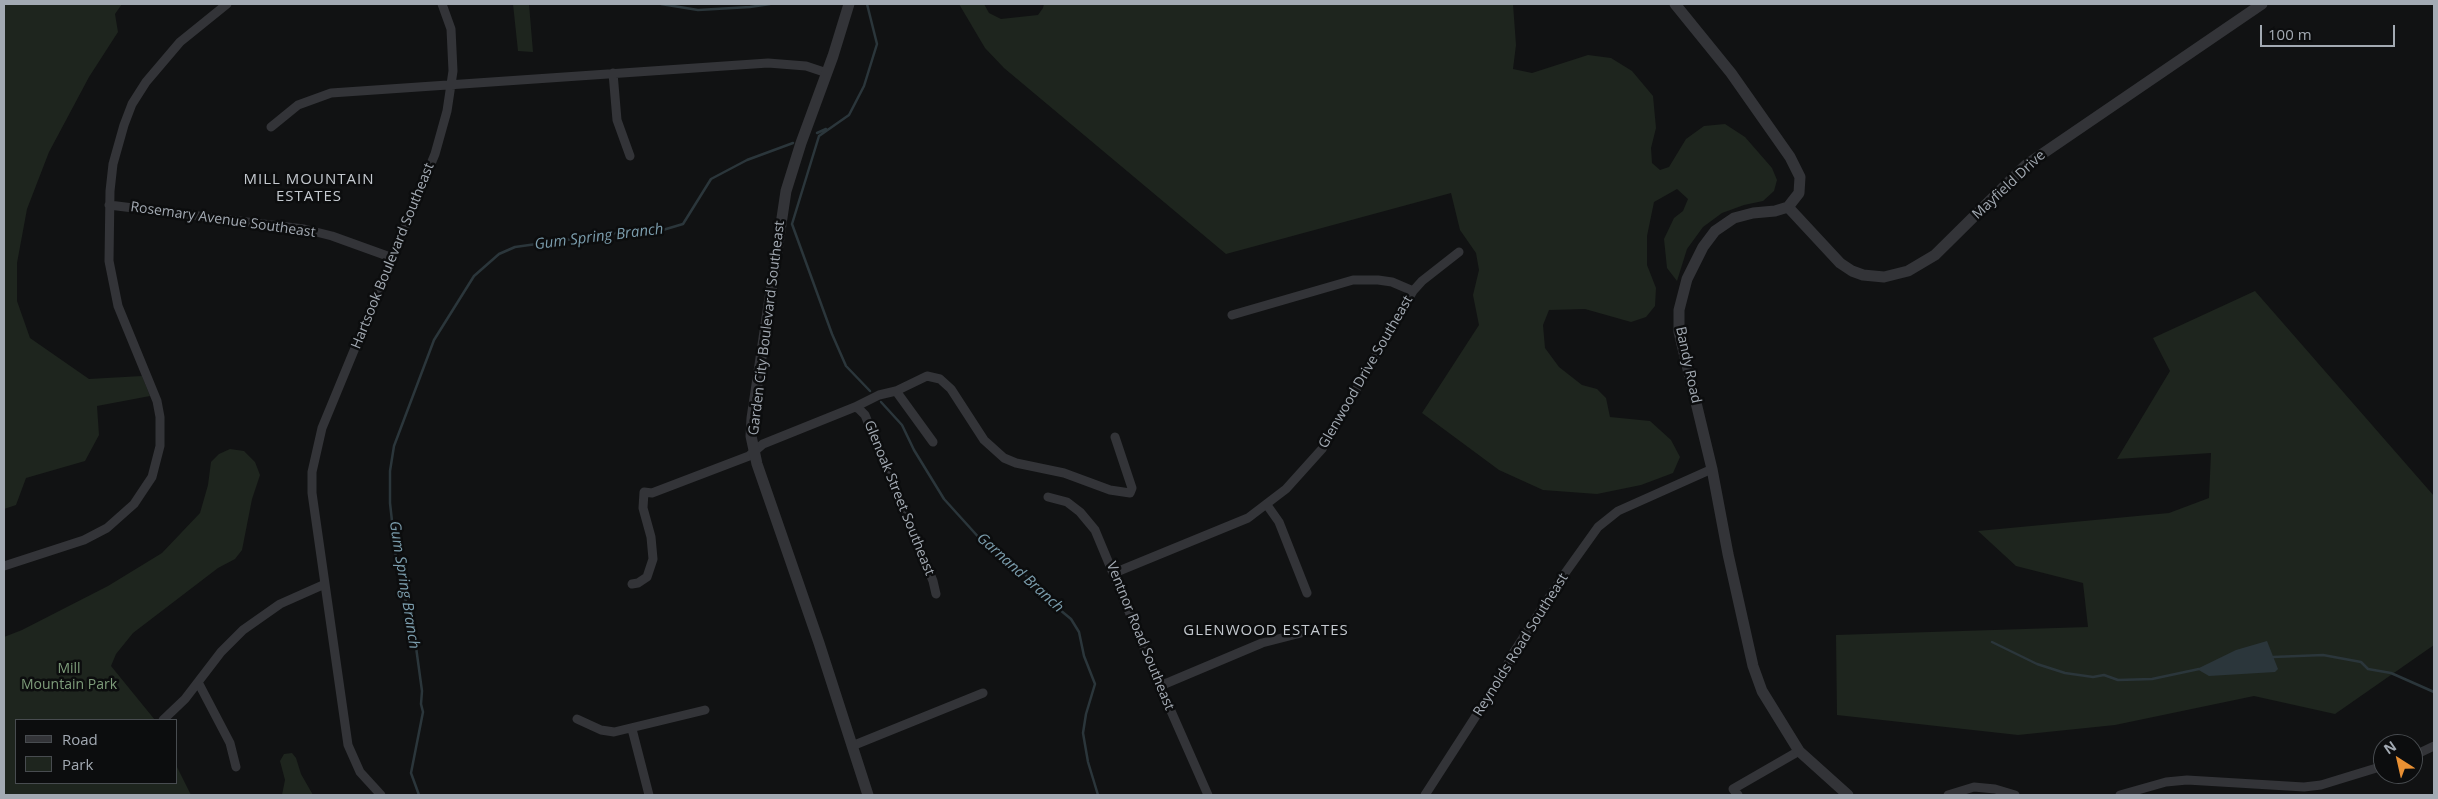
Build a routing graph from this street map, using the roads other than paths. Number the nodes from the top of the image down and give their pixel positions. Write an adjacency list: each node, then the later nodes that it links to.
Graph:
1 (227, 4): 11 (street)
2 (442, 4): 8 (street, Hartsook Boulevard Southeast)
3 (849, 4): 7 (street, Garden City Boulevard Southeast)
4 (1675, 4): 12 (street)
5 (2262, 4): 12 (street, Mayfield Drive)
6 (613, 73): 7 (street); 8 (street); 10 (street)
7 (826, 73): 21 (street, Garden City Boulevard Southeast)
8 (451, 84): 9 (street); 14 (street, Hartsook Boulevard Southeast)
9 (271, 127)
10 (630, 156)
11 (109, 205): 14 (street, Rosemary Avenue Southeast); 25 (street)
12 (1788, 207): 22 (street, Bandy Road)
13 (1459, 252): 15 (street, Glenwood Drive Southeast)
14 (394, 258): 27 (street, Hartsook Boulevard Southeast)
15 (1413, 291): 16 (street); 24 (street, Glenwood Drive Southeast)
16 (1232, 315)
17 (896, 391): 18 (street); 19 (street); 20 (street)
18 (855, 407): 21 (street); 30 (street, Glenoak Street Southeast)
19 (1115, 437)
20 (933, 442)
21 (753, 451): 28 (street); 39 (street, Garden City Boulevard Southeast)
22 (1712, 469): 40 (street, Bandy Road); 47 (street, Reynolds Road Southeast)
23 (1048, 497): 26 (street, Ventnor Road Southeast)
24 (1268, 505): 26 (street, Glenwood Drive Southeast); 29 (street)
25 (4, 566)
26 (1114, 574): 33 (street, Ventnor Road Southeast)
27 (325, 584): 32 (street); 43 (street, Hartsook Boulevard Southeast)
28 (632, 584)
29 (1307, 593)
30 (936, 594)
31 (1301, 633): 33 (street)
32 (198, 682): 36 (street); 41 (street)
33 (1160, 686): 46 (street, Ventnor Road Southeast)
34 (983, 693): 39 (street)
35 (705, 710): 38 (street)
36 (164, 719)
37 (577, 719): 38 (street)
38 (632, 729): 44 (street)
39 (852, 746): 45 (street, Garden City Boulevard Southeast)
40 (1799, 751): 48 (street); 49 (street, Bandy Road)
41 (236, 767)
42 (2373, 769): 52 (street)
43 (381, 795)
44 (649, 795)
45 (868, 795)
46 (1208, 795)
47 (1425, 795)
48 (1738, 795)
49 (1848, 795)
50 (1948, 795): 51 (street)
51 (2015, 795)
52 (2120, 795)

